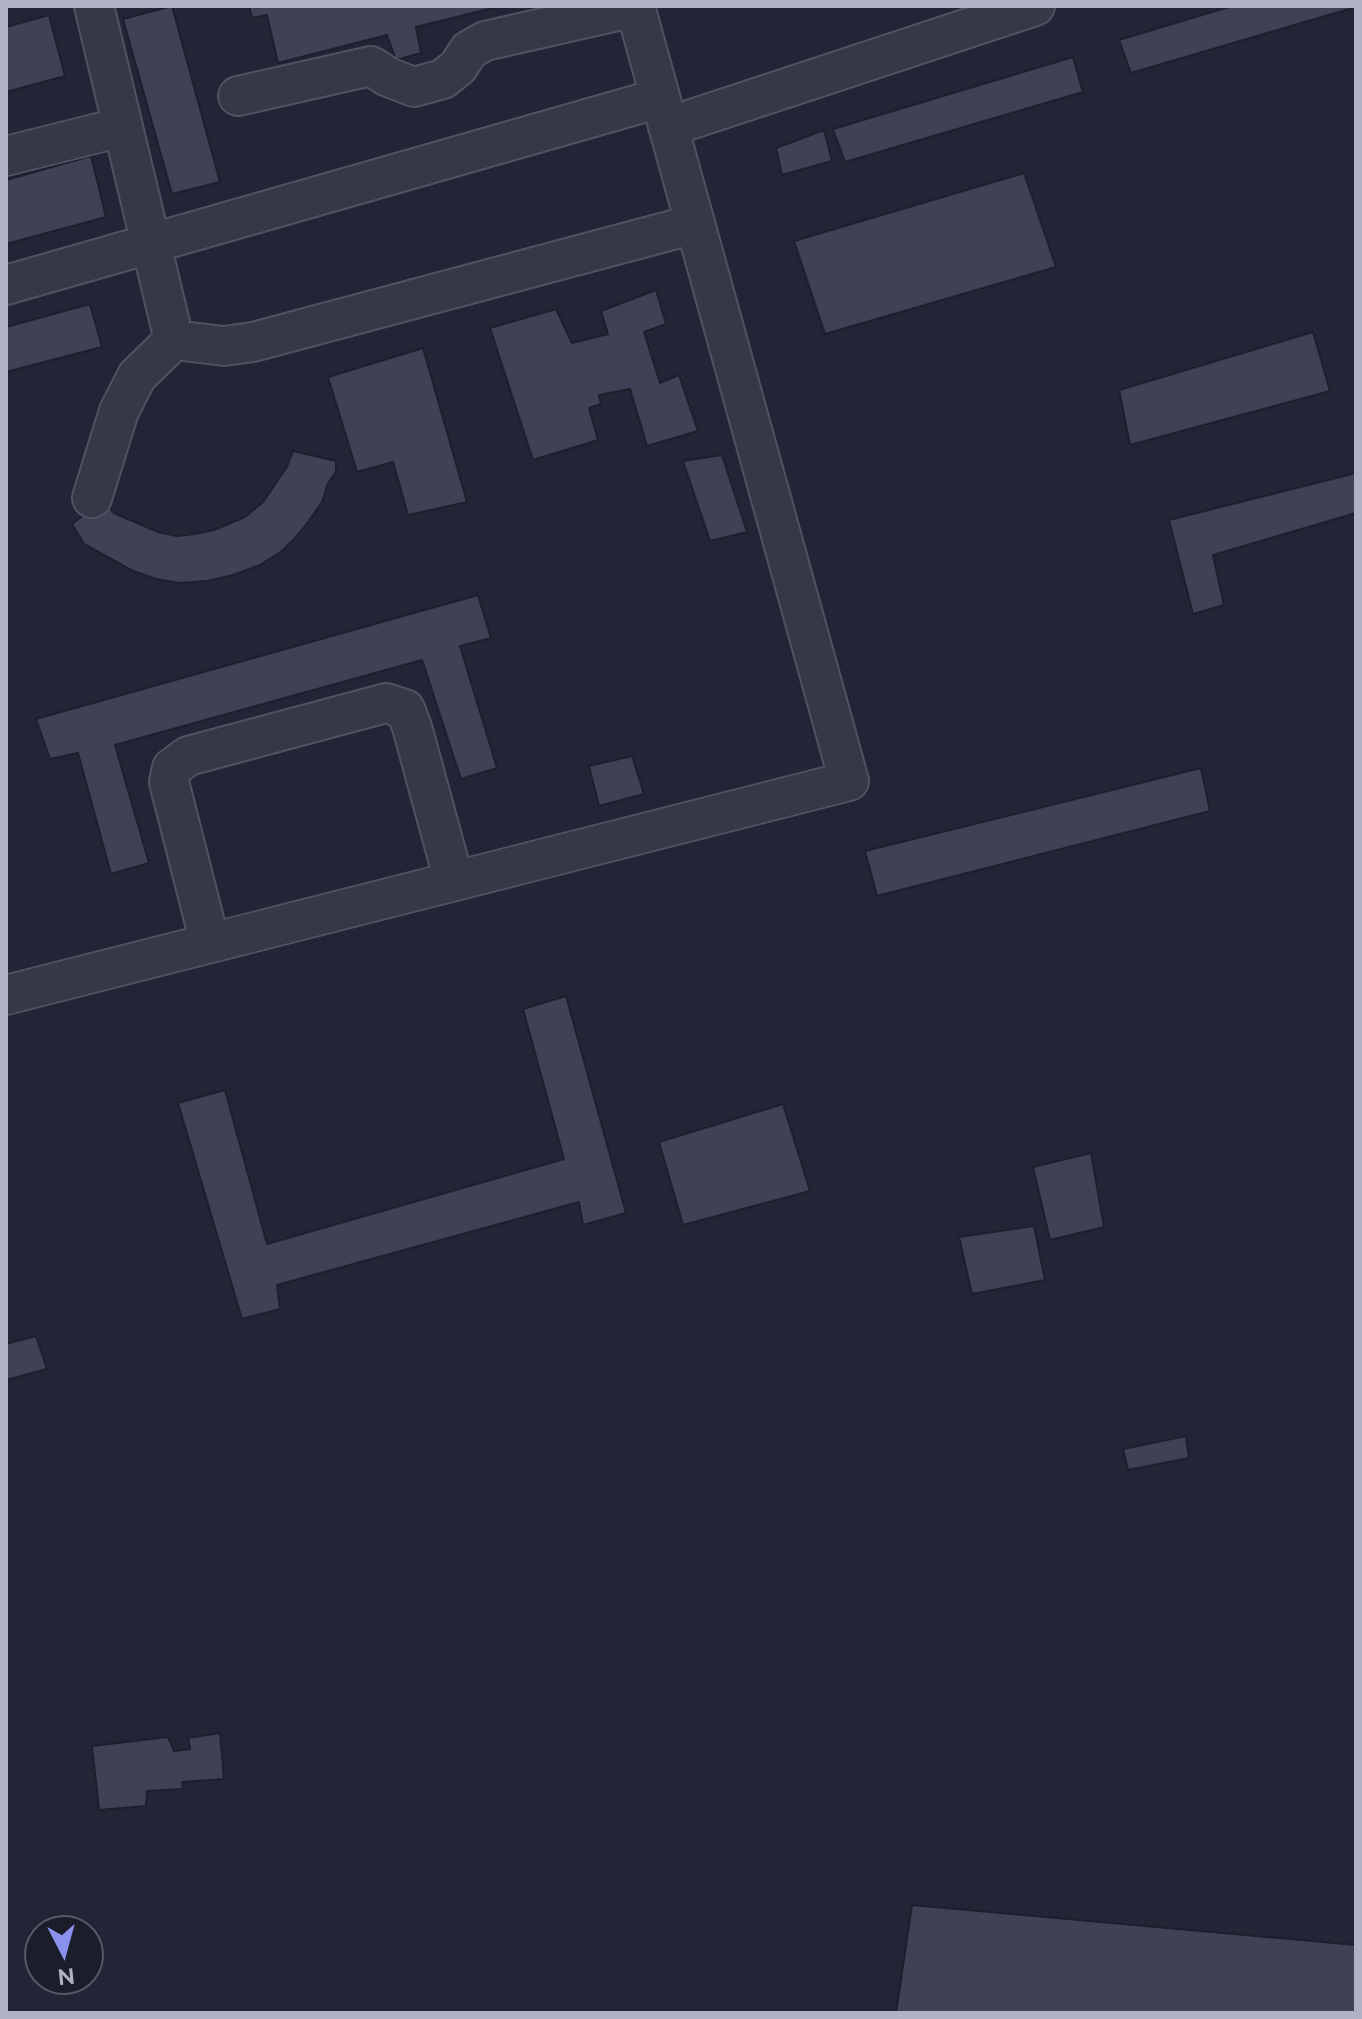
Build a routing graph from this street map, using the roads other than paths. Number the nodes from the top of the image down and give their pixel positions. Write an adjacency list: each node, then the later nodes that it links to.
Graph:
1 (94, 6): 6 (lane)
2 (635, 6): 4 (lane); 5 (lane)
3 (1035, 6): 5 (lane)
4 (238, 96)
5 (664, 113): 8 (lane); 9 (lane)
6 (122, 127): 7 (lane); 9 (lane)
7 (6, 156)
8 (695, 224): 11 (lane); 13 (lane)
9 (151, 244): 10 (lane); 11 (lane)
10 (6, 285)
11 (174, 340): 12 (lane)
12 (92, 498)
13 (454, 881): 14 (lane); 14 (lane)
14 (210, 943): 15 (lane)
15 (6, 995)

